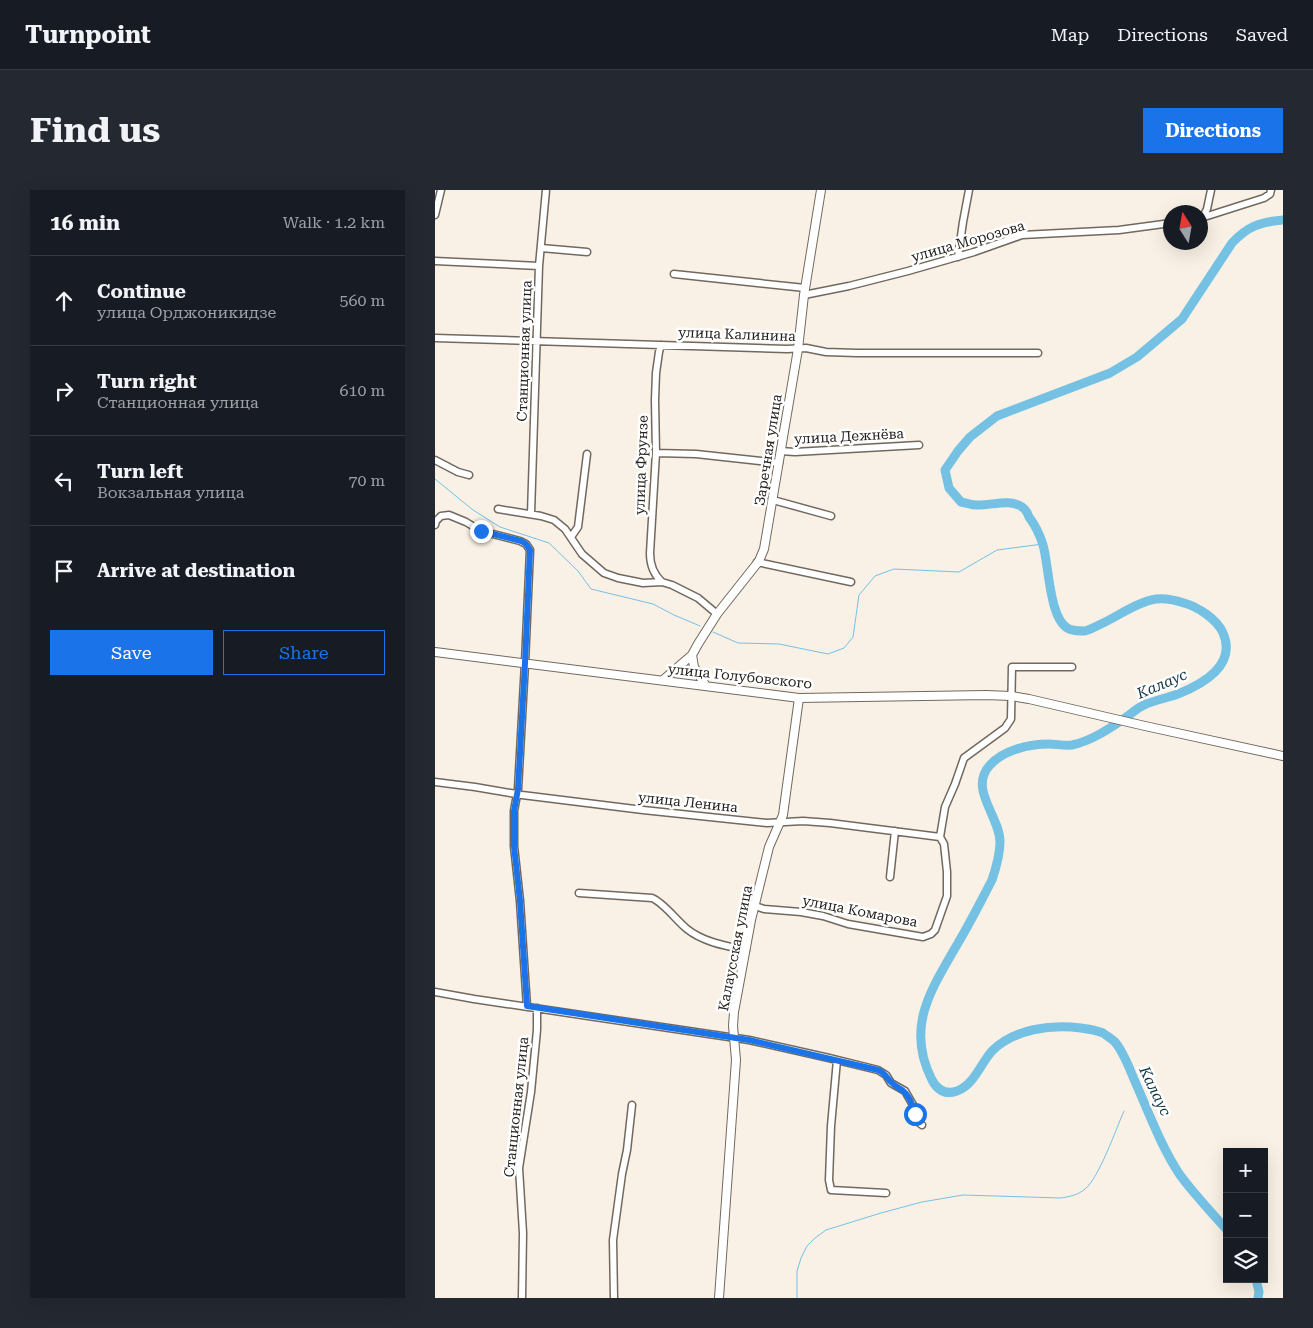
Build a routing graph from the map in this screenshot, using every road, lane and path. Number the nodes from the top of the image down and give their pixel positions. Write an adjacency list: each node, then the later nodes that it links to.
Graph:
1 (441, 190): 8 (street)
2 (546, 190): 11 (street, Станционная улица)
3 (821, 190): 17 (street, Заречная улица)
4 (969, 190): 13 (street)
5 (1211, 190): 7 (street)
6 (1271, 190): 9 (street)
7 (1208, 205)
8 (435, 215)
9 (1208, 216)
10 (1163, 224): 13 (street, улица Морозова)
11 (541, 248): 12 (street); 15 (street, Станционная улица)
12 (587, 252)
13 (958, 256): 17 (street, улица Морозова)
14 (435, 261): 15 (street)
15 (539, 266): 19 (street, Станционная улица)
16 (674, 274): 17 (street, улица Морозова)
17 (805, 291): 21 (street, Заречная улица)
18 (435, 338): 19 (street, улица Калинина)
19 (537, 341): 20 (street, улица Калинина); 32 (street, Станционная улица)
20 (661, 345): 21 (street, улица Калинина); 25 (street, улица Фрунзе)
21 (798, 349): 22 (street, улица Калинина); 24 (street, Заречная улица)
22 (1038, 353)
23 (919, 445): 24 (street, улица Дежнёва)
24 (780, 451): 28 (street, Заречная улица)
25 (655, 453): 28 (street); 37 (street, улица Фрунзе)
26 (587, 454): 35 (street)
27 (435, 460): 29 (street)
28 (779, 463): 30 (street, Заречная улица)
29 (469, 475)
30 (773, 500): 33 (street); 36 (street, Заречная улица)
31 (498, 509): 32 (street)
32 (531, 514): 35 (street)
33 (831, 516)
34 (435, 525): 44 (street)
35 (571, 537): 40 (street)
36 (757, 562): 39 (street); 41 (street, Заречная улица)
37 (652, 570): 38 (street); 40 (street)
38 (662, 582): 40 (street); 41 (street)
39 (851, 582)
40 (643, 583)
41 (717, 614): 43 (street, Заречная улица)
42 (435, 652): 44 (street, улица Голубовского)
43 (692, 655): 46 (street, Заречная улица); 47 (street)
44 (525, 663): 46 (street, улица Голубовского); 52 (street)
45 (1072, 667): 48 (street, улица Комарова)
46 (663, 680): 47 (street, улица Голубовского)
47 (706, 686): 49 (street, улица Голубовского)
48 (1011, 696): 49 (street, улица Голубовского); 50 (street, улица Голубовского); 55 (street, улица Комарова)
49 (799, 698): 53 (street, Калаусская улица)
50 (1283, 756)
51 (435, 782): 52 (street, улица Ленина)
52 (517, 794): 53 (street, улица Ленина); 61 (street)
53 (779, 823): 54 (street, улица Ленина); 58 (street, Калаусская улица)
54 (895, 831): 55 (street, улица Ленина); 56 (street)
55 (940, 837): 58 (street, улица Комарова)
56 (890, 877)
57 (579, 893): 59 (street)
58 (755, 906): 59 (street, Калаусская улица)
59 (745, 950): 63 (street, Калаусская улица)
60 (435, 992): 61 (street)
61 (527, 1006): 62 (street)
62 (537, 1008): 63 (street); 68 (street, Станционная улица)
63 (734, 1037): 64 (street); 70 (street, Калаусская улица)
64 (837, 1060): 66 (street); 67 (street)
65 (633, 1105): 69 (street)
66 (922, 1125)
67 (886, 1192)
68 (522, 1298)
69 (614, 1298)
70 (719, 1298)

